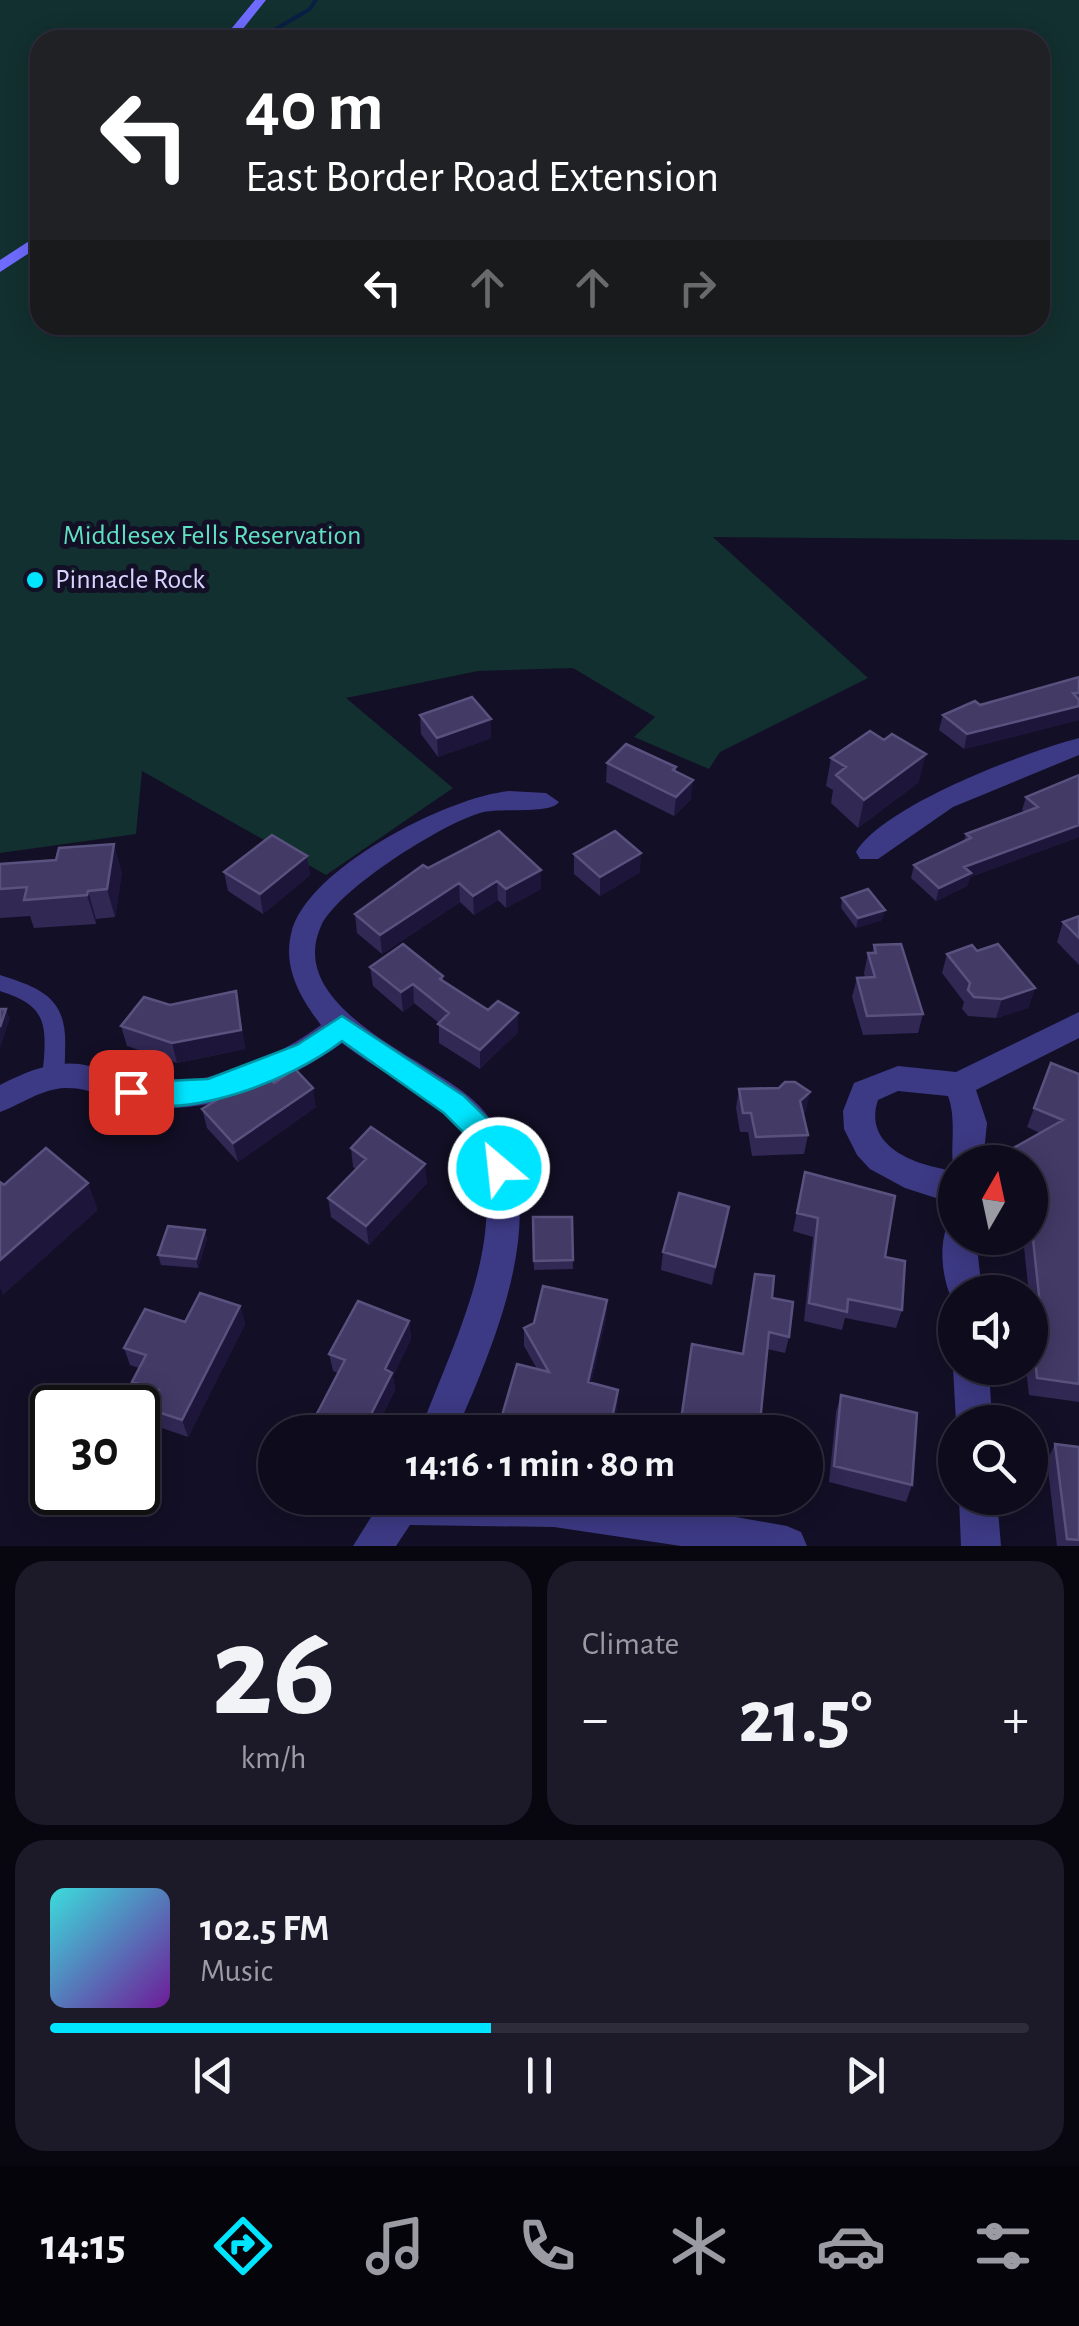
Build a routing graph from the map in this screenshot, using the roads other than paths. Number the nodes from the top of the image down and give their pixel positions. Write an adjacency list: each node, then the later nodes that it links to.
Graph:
1 (260, 0): 2 (main road)
2 (236, 30)
3 (30, 245): 4 (main road)
4 (0, 267)
5 (1079, 746): 7 (street)
6 (546, 802): 10 (street)
7 (869, 852)
8 (0, 983): 11 (lane)
9 (1079, 1024): 12 (street)
10 (342, 1026): 11 (street); 16 (street)
11 (53, 1076): 13 (street)
12 (958, 1084): 14 (street); 15 (street)
13 (0, 1099)
14 (971, 1145)
15 (938, 1182)
16 (445, 1415)
17 (394, 1515): 20 (street)
18 (609, 1515): 21 (street)
19 (979, 1515): 22 (street)
20 (374, 1546)
21 (788, 1546)
22 (982, 1546)

